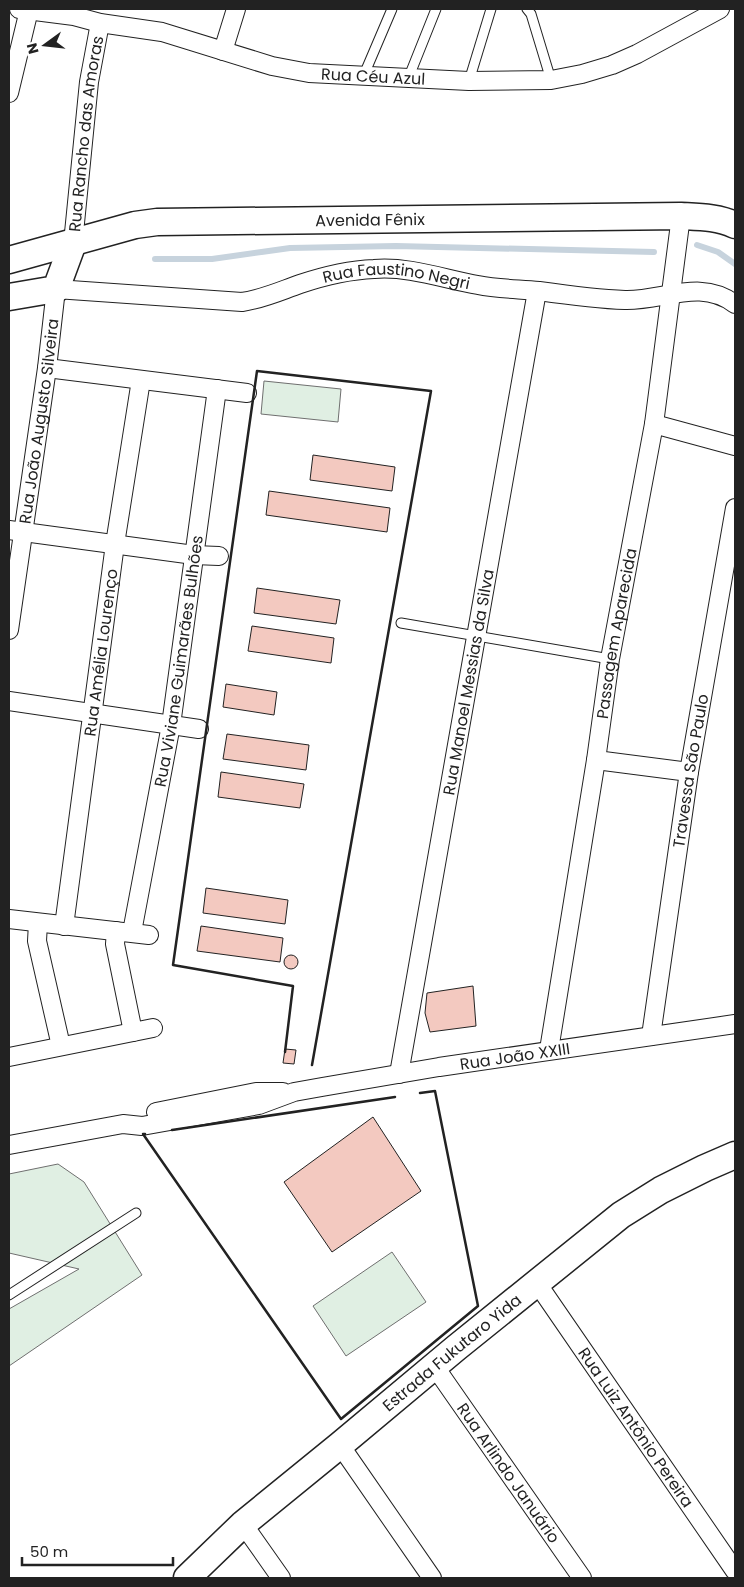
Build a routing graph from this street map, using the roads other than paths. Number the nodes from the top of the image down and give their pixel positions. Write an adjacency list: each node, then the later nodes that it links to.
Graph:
1 (24, 9): 8 (street, Rua Céu Azul); 15 (street)
2 (236, 9): 10 (street)
3 (392, 9): 11 (lane)
4 (436, 9): 12 (lane)
5 (491, 9): 14 (lane)
6 (527, 9): 13 (lane)
7 (720, 9): 13 (street, Rua Céu Azul)
8 (75, 12): 9 (street, Rua Céu Azul)
9 (100, 23): 10 (street, Rua Céu Azul); 18 (street, Rua Rancho das Amoras)
10 (223, 52): 11 (street, Rua Céu Azul)
11 (363, 77): 12 (street, Rua Céu Azul)
12 (408, 79): 14 (street, Rua Céu Azul)
13 (551, 80): 14 (street, Rua Céu Azul)
14 (469, 81)
15 (9, 93)
16 (681, 216): 17 (street, Avenida Fênix); 18 (street, Avenida Fênix); 22 (street, Passagem Aparecida)
17 (735, 225)
18 (73, 243): 19 (street, Avenida Fênix); 20 (street, Rua João Augusto Silveira)
19 (9, 260)
20 (56, 289): 21 (street, Rua Faustino Negri); 23 (street); 25 (street, Rua João Augusto Silveira)
21 (537, 291): 22 (street, Rua Faustino Negri); 38 (street, Rua Manoel Messias da Silva)
22 (670, 295): 24 (street, Rua Faustino Negri); 29 (street, Passagem Aparecida)
23 (9, 297)
24 (735, 304)
25 (47, 368): 26 (street); 32 (street, Rua João Augusto Silveira)
26 (141, 380): 27 (street); 33 (street, Rua Amélia Lourenço)
27 (217, 389): 28 (street); 34 (street, Rua Viviane Guimarães Bulhões)
28 (247, 393)
29 (654, 424): 30 (street); 39 (street, Passagem Aparecida)
30 (735, 446)
31 (735, 508): 45 (street, Travessa São Paulo)
32 (16, 531): 33 (street); 37 (street, Rua João Augusto Silveira)
33 (115, 544): 34 (street); 41 (street, Rua Amélia Lourenço)
34 (194, 555): 35 (street); 42 (street, Rua Viviane Guimarães Bulhões)
35 (219, 556)
36 (401, 622): 38 (lane)
37 (9, 630)
38 (475, 636): 39 (lane); 57 (street, Rua Manoel Messias da Silva)
39 (610, 659): 44 (street, Passagem Aparecida)
40 (9, 701): 41 (street)
41 (92, 713): 42 (street); 48 (street, Rua Amélia Lourenço)
42 (171, 725): 43 (street); 49 (street, Rua Viviane Guimarães Bulhões)
43 (199, 729)
44 (596, 760): 45 (street); 55 (street, Passagem Aparecida)
45 (689, 772): 53 (street, Travessa São Paulo)
46 (9, 919): 47 (street)
47 (38, 923): 48 (street); 54 (street)
48 (64, 926): 49 (street)
49 (133, 933): 52 (street, Rua Viviane Guimarães Bulhões)
50 (735, 1024): 53 (street, Rua João XXIII)
51 (153, 1028): 52 (street)
52 (133, 1032): 54 (street)
53 (651, 1036): 55 (street, Rua João XXIII)
54 (61, 1046): 56 (street)
55 (549, 1050): 57 (street, Rua João XXIII)
56 (9, 1056)
57 (399, 1074): 58 (street, Rua João XXIII)
58 (9, 1145)
59 (735, 1155): 61 (street, Estrada Fukutaro Yida)
60 (136, 1213): 62 (lane)
61 (538, 1283): 63 (street, Estrada Fukutaro Yida); 66 (street, Rua Luiz Antônio Pereira)
62 (9, 1295)
63 (435, 1367): 64 (street, Estrada Fukutaro Yida); 70 (street, Rua Arlindo Januário)
64 (340, 1445): 65 (street, Estrada Fukutaro Yida); 69 (street)
65 (243, 1524): 67 (street, Estrada Fukutaro Yida); 68 (street)
66 (735, 1571)
67 (187, 1578)
68 (281, 1578)
69 (432, 1578)
70 (582, 1578)

